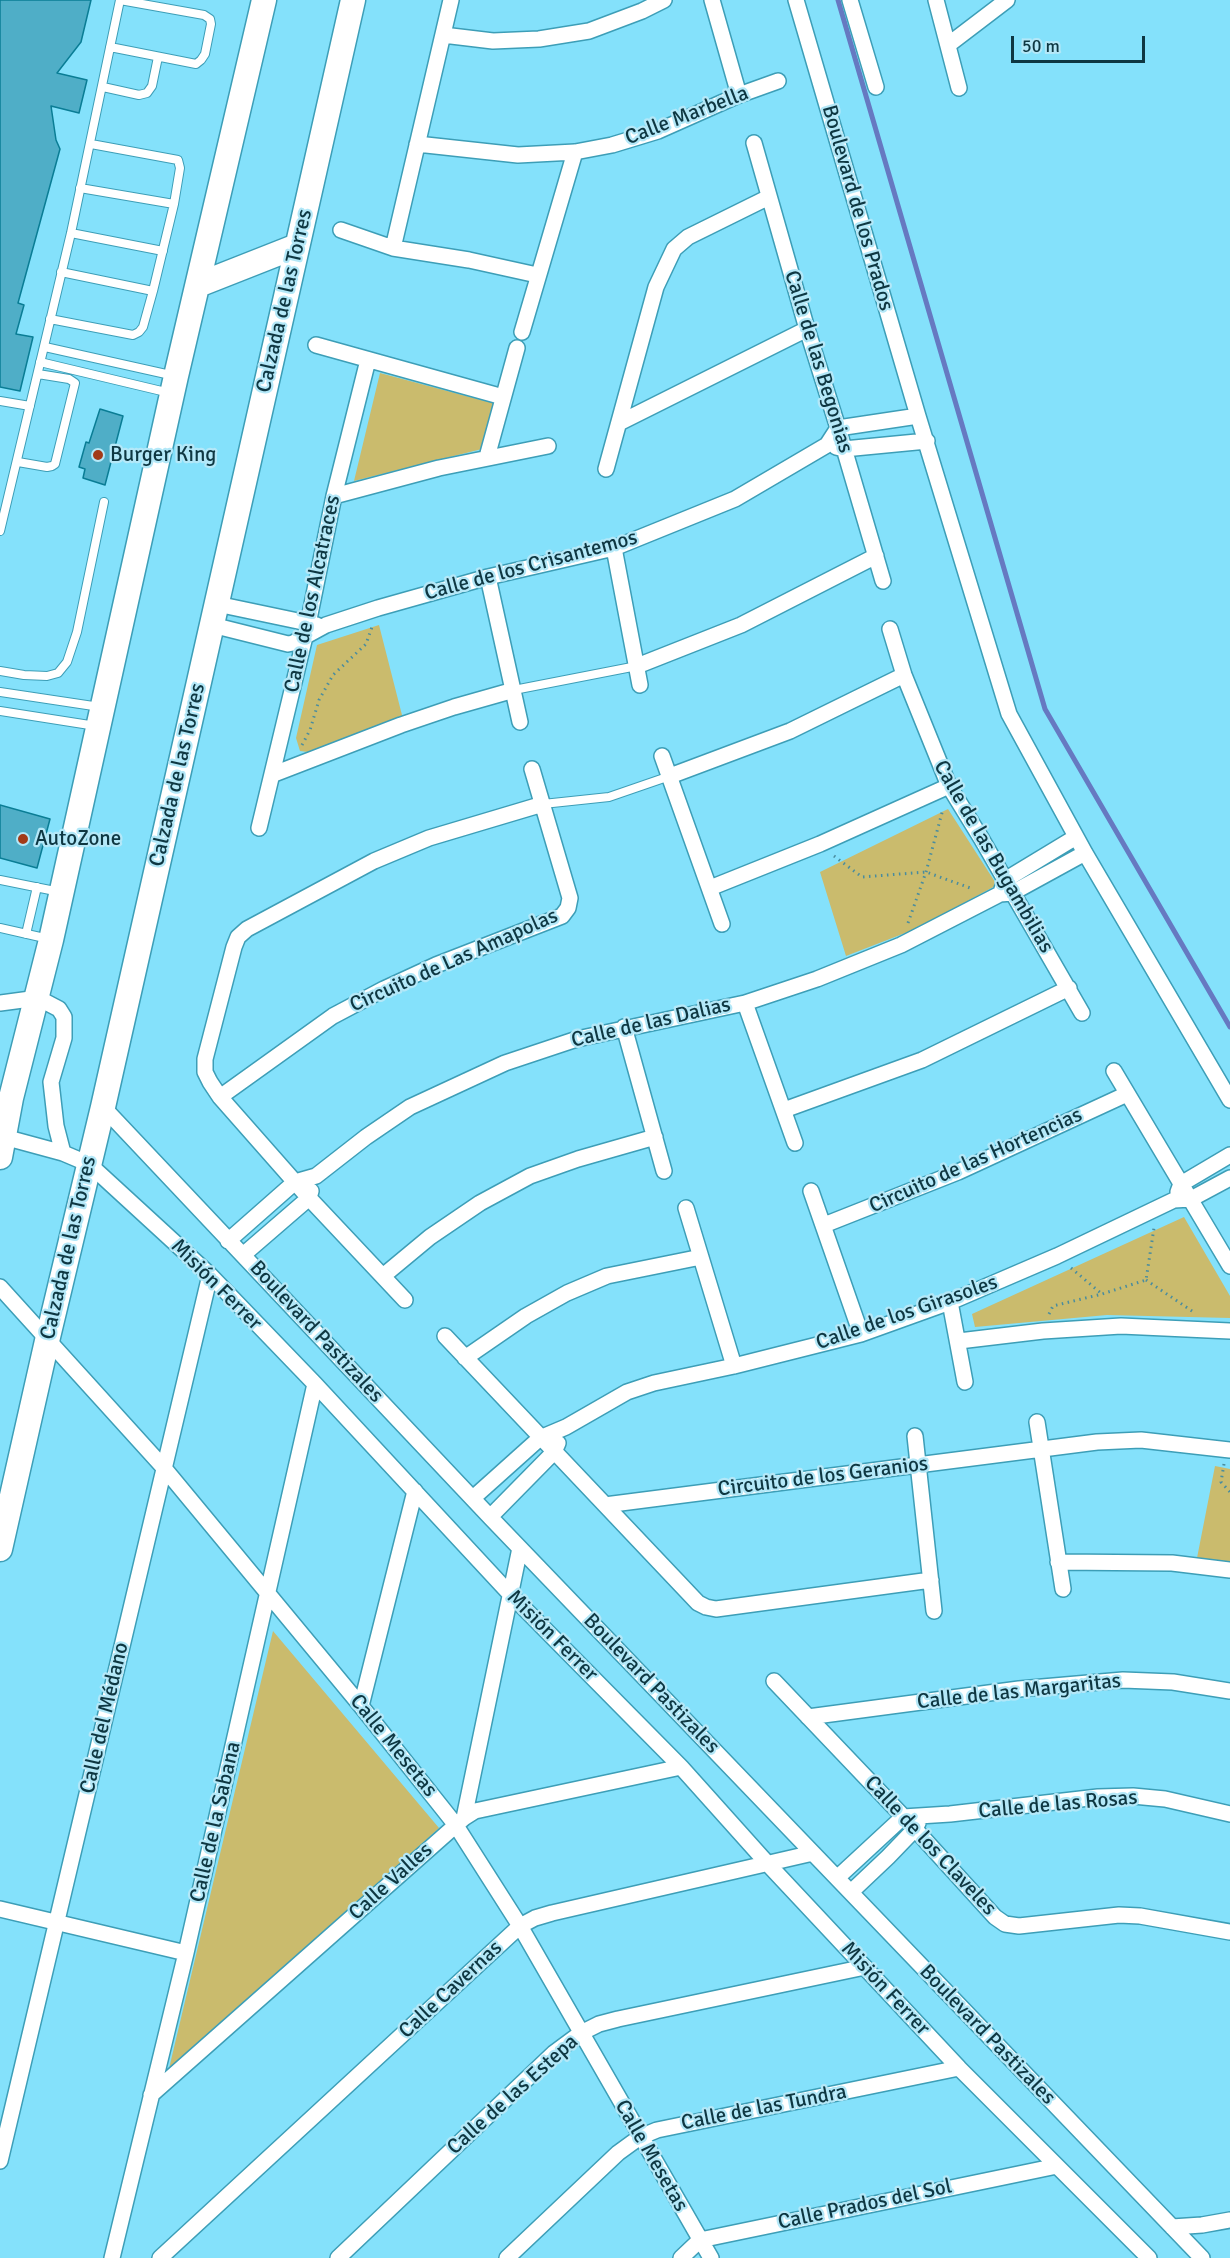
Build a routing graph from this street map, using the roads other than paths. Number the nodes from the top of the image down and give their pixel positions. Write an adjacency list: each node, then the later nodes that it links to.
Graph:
1 (120, 0): 13 (lane); 14 (lane)
2 (264, 0): 34 (main road)
3 (353, 0): 29 (main road, Calzada de las Torres)
4 (451, 0): 11 (street)
5 (664, 0): 11 (street)
6 (712, 0): 19 (street)
7 (796, 0): 49 (street, Boulevard de los Prados)
8 (850, 0): 17 (street)
9 (936, 0): 12 (street)
10 (1007, 0): 12 (street)
11 (443, 35): 22 (street)
12 (948, 45): 18 (street)
13 (110, 47): 14 (lane); 16 (lane)
14 (158, 57): 16 (lane)
15 (778, 81): 19 (street, Calle Marbella)
16 (103, 87): 21 (lane)
17 (876, 87)
18 (959, 88)
19 (738, 95): 23 (street, Calle Marbella)
20 (754, 143): 25 (street, Calle de las Begonias)
21 (91, 144): 24 (lane); 26 (lane)
22 (417, 144): 23 (street, Calle Marbella); 30 (street)
23 (575, 152): 33 (street)
24 (80, 188): 26 (lane); 28 (lane)
25 (769, 197): 37 (street, Calle de las Begonias); 50 (street)
26 (174, 204): 31 (lane)
27 (341, 230): 30 (street)
28 (71, 233): 31 (lane); 32 (lane)
29 (297, 246): 34 (main road); 66 (main road, Calzada de las Torres)
30 (393, 248): 33 (street)
31 (163, 251): 35 (lane)
32 (61, 272): 35 (lane); 36 (lane)
33 (537, 276): 38 (street)
34 (198, 285): 45 (main road)
35 (153, 291): 36 (lane)
36 (50, 319): 40 (lane)
37 (807, 329): 50 (street); 51 (street, Calle de las Begonias)
38 (522, 332)
39 (316, 345): 42 (street)
40 (45, 347): 43 (lane); 45 (lane)
41 (517, 348): 46 (street)
42 (368, 360): 46 (street); 59 (street, Calle de los Alcatraces)
43 (40, 362): 44 (lane); 45 (lane)
44 (38, 374): 48 (lane); 57 (lane)
45 (174, 385): 76 (main road)
46 (503, 397): 56 (street)
47 (0, 401): 48 (lane)
48 (30, 406): 57 (lane)
49 (918, 416): 51 (street); 52 (street, Boulevard de los Prados)
50 (620, 423): 58 (street)
51 (838, 428): 53 (street, Calle de los Crisantemos); 55 (street, Calle de las Begonias)
52 (927, 441): 55 (street); 85 (street, Boulevard de los Prados)
53 (827, 445): 55 (street); 62 (street, Calle de los Crisantemos)
54 (548, 446): 56 (street)
55 (844, 449): 63 (street, Calle de las Begonias)
56 (487, 457): 59 (street)
57 (18, 462): 61 (lane)
58 (606, 469)
59 (334, 496): 68 (street, Calle de los Alcatraces)
60 (104, 502): 70 (lane)
61 (0, 531)
62 (614, 548): 64 (street, Calle de los Crisantemos); 69 (street)
63 (876, 556): 65 (street, Calle de las Begonias); 69 (street)
64 (488, 577): 68 (street, Calle de los Crisantemos); 73 (street)
65 (883, 581)
66 (214, 614): 68 (street, Calle de los Crisantemos); 68 (street, Calle de los Crisantemos); 107 (main road, Calzada de las Torres)
67 (890, 629): 71 (street, Calle de las Bugambilias)
68 (306, 631): 80 (street, Calle de los Alcatraces)
69 (637, 666): 72 (street); 73 (lane)
70 (0, 671)
71 (904, 675): 81 (street); 82 (street, Calle de las Bugambilias)
72 (640, 685)
73 (514, 690): 77 (street); 80 (street)
74 (0, 692): 76 (lane)
75 (0, 711): 76 (lane)
76 (100, 717): 91 (main road)
77 (519, 722)
78 (662, 756): 81 (street)
79 (532, 769): 83 (street, Circuito de Las Amapolas)
80 (274, 774): 84 (street, Calle de los Alcatraces)
81 (670, 776): 83 (lane); 89 (street)
82 (949, 786): 89 (street); 90 (street, Calle de las Bugambilias)
83 (543, 804): 105 (street); 105 (street, Circuito de Las Amapolas)
84 (259, 828)
85 (1076, 837): 86 (street, Boulevard de los Prados); 90 (street, Calle de las Dalias)
86 (1085, 853): 90 (street, Calle de las Dalias); 106 (street, Boulevard de los Prados)
87 (0, 880): 88 (lane)
88 (37, 887): 91 (lane); 94 (lane)
89 (710, 888): 92 (street)
90 (1003, 891): 96 (street, Calle de las Bugambilias); 99 (street, Calle de las Dalias)
91 (61, 892): 95 (main road)
92 (722, 924)
93 (0, 928): 94 (lane)
94 (26, 934): 95 (lane)
95 (51, 940): 97 (main road)
96 (1069, 988): 100 (street, Calle de las Bugambilias); 108 (street)
97 (38, 998): 98 (street); 103 (main road); 112 (street)
98 (0, 1003)
99 (745, 1003): 101 (street, Calle de las Dalias); 108 (street)
100 (1082, 1012)
101 (624, 1027): 109 (street); 116 (street, Calle de las Dalias)
102 (1114, 1071): 104 (street)
103 (6, 1089): 111 (main road)
104 (1127, 1094): 119 (street); 125 (street, Circuito de las Hortencias)
105 (220, 1097): 118 (street)
106 (1230, 1100)
107 (103, 1107): 114 (main road, Calzada de las Torres); 126 (street, Boulevard Pastizales)
108 (784, 1110): 110 (street)
109 (655, 1137): 115 (street); 131 (street)
110 (795, 1143)
111 (2, 1147): 112 (street, Misión Ferrer)
112 (63, 1153): 114 (street, Misión Ferrer)
113 (1230, 1155): 119 (street)
114 (88, 1164): 130 (street, Misión Ferrer); 138 (main road, Calzada de las Torres)
115 (664, 1171)
116 (316, 1176): 118 (street, Calle de las Dalias); 121 (street)
117 (1230, 1178): 122 (street, Calle de los Girasoles)
118 (295, 1182): 121 (street); 126 (street, Calle de las Dalias)
119 (1181, 1184): 122 (street); 123 (street)
120 (811, 1191): 125 (street)
121 (309, 1198): 127 (street); 131 (street)
122 (1191, 1199): 123 (street, Calle de los Girasoles); 129 (street)
123 (1174, 1200): 134 (street, Calle de los Girasoles)
124 (686, 1208): 128 (street)
125 (824, 1225): 136 (street)
126 (228, 1241): 127 (street, Boulevard Pastizales)
127 (243, 1255): 154 (street, Boulevard Pastizales)
128 (701, 1257): 140 (street); 141 (street)
129 (1230, 1266)
130 (210, 1275): 143 (street, Misión Ferrer); 152 (street, Calle del Médano)
131 (383, 1276): 133 (street)
132 (0, 1287): 138 (street, Calle Mesetas)
133 (405, 1300)
134 (950, 1302): 136 (street, Calle de los Girasoles); 139 (street)
135 (1224, 1330): 139 (street)
136 (861, 1334): 141 (street, Calle de los Girasoles)
137 (444, 1336): 140 (street)
138 (47, 1341): 152 (street, Calle Mesetas); 158 (main road, Calzada de las Torres)
139 (959, 1341): 142 (street)
140 (465, 1358): 147 (street)
141 (734, 1366): 145 (street, Calle de los Girasoles)
142 (965, 1382)
143 (315, 1384): 153 (street, Misión Ferrer); 163 (street, Calle de la Sabana)
144 (1037, 1422): 148 (street)
145 (566, 1427): 147 (street, Calle de los Girasoles); 150 (street)
146 (915, 1436): 151 (street)
147 (540, 1438): 150 (street); 154 (street, Calle de los Girasoles)
148 (1041, 1448): 149 (street, Circuito de los Geranios); 151 (street, Circuito de los Geranios); 159 (street)
149 (1228, 1449)
150 (554, 1452): 155 (street); 156 (street)
151 (919, 1464): 155 (street, Circuito de los Geranios); 161 (street)
152 (164, 1468): 163 (street, Calle Mesetas); 180 (street, Calle del Médano)
153 (415, 1491): 164 (street, Misión Ferrer); 168 (street)
154 (473, 1498): 156 (street, Boulevard Pastizales)
155 (605, 1505): 161 (street)
156 (490, 1517): 157 (street, Boulevard Pastizales)
157 (520, 1548): 164 (street); 175 (street, Boulevard Pastizales)
158 (0, 1549)
159 (1058, 1562): 160 (street); 162 (street)
160 (1230, 1570)
161 (931, 1580): 165 (street)
162 (1063, 1589)
163 (268, 1593): 168 (street, Calle Mesetas); 183 (street, Calle de la Sabana)
164 (510, 1594): 170 (street, Misión Ferrer); 173 (street)
165 (934, 1611)
166 (774, 1681): 169 (street, Calle de los Claveles)
167 (1230, 1691): 169 (street, Calle de las Margaritas)
168 (361, 1706): 173 (street, Calle Mesetas)
169 (808, 1717): 172 (street, Calle de los Claveles)
170 (681, 1767): 173 (street, Calle Valles); 176 (street, Misión Ferrer)
171 (1230, 1814): 174 (street, Calle de las Rosas)
172 (903, 1817): 174 (street, Calle de las Rosas); 177 (street)
173 (460, 1821): 181 (street, Calle Mesetas); 187 (street, Calle Valles)
174 (918, 1823): 178 (street); 182 (street, Calle de los Claveles)
175 (813, 1853): 176 (street, Calle Cavernas); 177 (street, Boulevard Pastizales)
176 (767, 1863): 181 (street, Calle Cavernas); 184 (street, Misión Ferrer)
177 (837, 1878): 178 (street, Boulevard Pastizales)
178 (851, 1892): 192 (street, Boulevard Pastizales)
179 (0, 1910): 180 (street)
180 (57, 1922): 183 (street); 189 (street, Calle del Médano)
181 (520, 1926): 185 (street, Calle Mesetas); 195 (street, Calle Cavernas)
182 (1230, 1932)
183 (186, 1953): 187 (street, Calle de la Sabana)
184 (865, 1967): 185 (street, Calle de las Estepa); 186 (street, Misión Ferrer)
185 (581, 2032): 188 (street, Calle Mesetas); 196 (street, Calle de las Estepa)
186 (959, 2068): 188 (street, Calle de las Tundra); 190 (street, Misión Ferrer)
187 (151, 2095): 194 (street, Calle de la Sabana)
188 (640, 2138): 193 (street, Calle Mesetas); 197 (street, Calle de las Tundra)
189 (0, 2161)
190 (1057, 2166): 193 (street, Calle Prados del Sol); 200 (street, Misión Ferrer)
191 (1230, 2220): 192 (street)
192 (1172, 2227): 201 (street, Boulevard Pastizales)
193 (700, 2240): 198 (street); 199 (street, Calle Mesetas)
194 (112, 2258)
195 (160, 2258)
196 (338, 2258)
197 (507, 2258)
198 (681, 2258)
199 (711, 2258)
200 (1149, 2258)
201 (1202, 2258)

